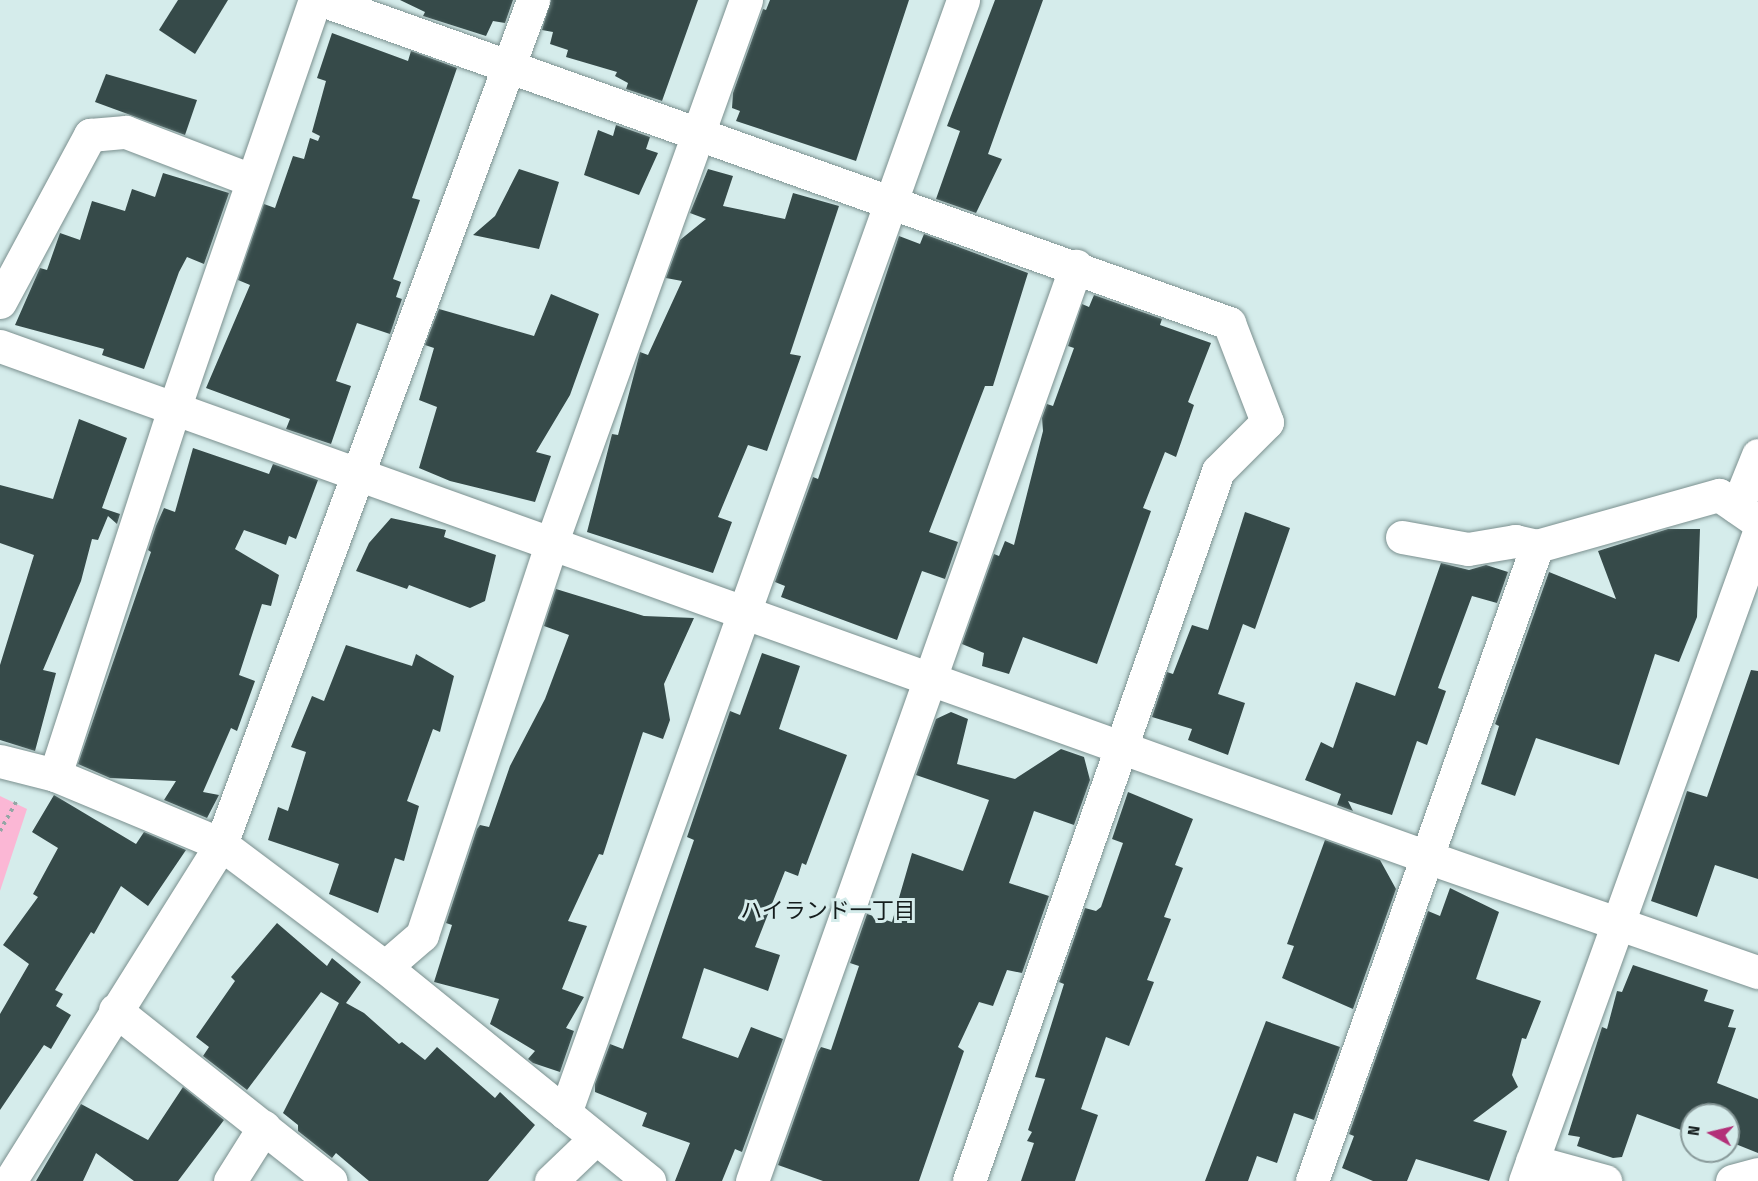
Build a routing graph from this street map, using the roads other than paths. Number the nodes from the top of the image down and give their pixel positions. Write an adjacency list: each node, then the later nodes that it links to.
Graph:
1 (315, 0): 8 (street)
2 (322, 0): 6 (street)
3 (533, 0): 6 (street)
4 (746, 0): 7 (street)
5 (963, 0): 9 (street)
6 (508, 69): 7 (street); 15 (street)
7 (698, 136): 9 (street); 19 (street)
8 (251, 180): 11 (street); 13 (street)
9 (891, 201): 10 (street); 21 (street)
10 (1076, 266): 22 (street); 23 (street)
11 (0, 302)
12 (1, 348): 13 (street)
13 (174, 409): 15 (street); 25 (street)
14 (1758, 455): 16 (street)
15 (358, 476): 19 (street); 26 (street)
16 (1748, 515): 20 (street)
17 (1758, 535): 28 (street)
18 (1402, 537): 20 (street)
19 (551, 544): 21 (street); 29 (street)
20 (1537, 546): 27 (street)
21 (744, 613): 22 (street); 32 (street)
22 (930, 678): 23 (street); 42 (street)
23 (1123, 746): 27 (street); 43 (street)
24 (0, 761): 25 (street)
25 (55, 775): 26 (street)
26 (221, 844): 29 (street); 31 (street)
27 (1427, 857): 28 (street); 44 (street)
28 (1618, 924): 30 (street); 35 (street)
29 (385, 967): 32 (street)
30 (1758, 972)
31 (115, 1011): 33 (street); 37 (street)
32 (565, 1113): 34 (street)
33 (264, 1127): 38 (street); 39 (street)
34 (594, 1139): 40 (street); 41 (street)
35 (1528, 1171): 45 (street)
36 (1758, 1174): 46 (street)
37 (10, 1181)
38 (230, 1181)
39 (331, 1181)
40 (551, 1181)
41 (648, 1181)
42 (752, 1181)
43 (969, 1181)
44 (1312, 1181)
45 (1605, 1181)
46 (1732, 1181)

